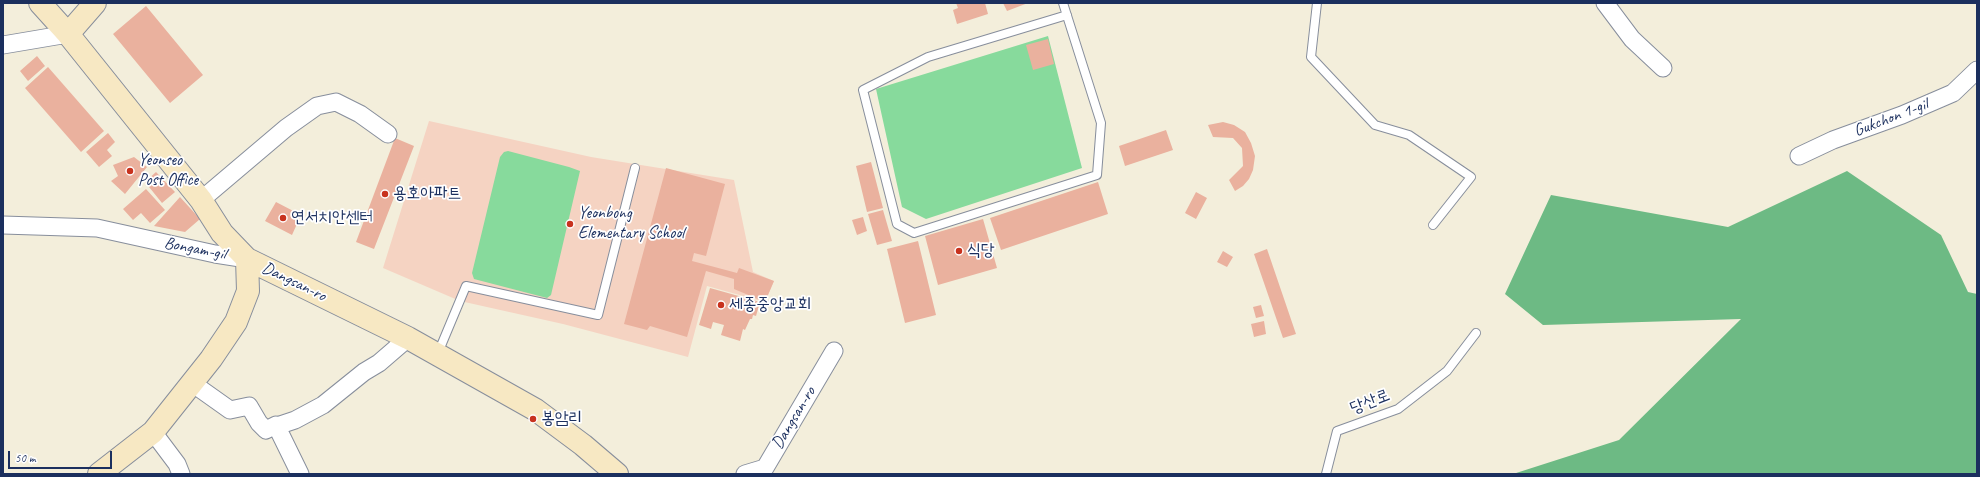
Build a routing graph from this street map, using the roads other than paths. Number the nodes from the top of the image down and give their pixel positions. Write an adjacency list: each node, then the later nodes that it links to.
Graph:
1 (40, 3): 7 (main road, Dangsan-ro)
2 (94, 3): 7 (main road)
3 (1063, 3): 6 (lane)
4 (1317, 3): 16 (lane)
5 (1605, 3): 9 (street)
6 (1067, 15): 6 (lane)
7 (68, 34): 8 (street); 14 (main road, Dangsan-ro)
8 (3, 45)
9 (1663, 68)
10 (1977, 70): 12 (street, Gukchon 1-gil)
11 (388, 134): 14 (street)
12 (1798, 156)
13 (635, 168): 21 (lane)
14 (201, 200): 17 (main road, Dangsan-ro)
15 (3, 225): 17 (street, Bongam-gil)
16 (1433, 225)
17 (247, 259): 19 (main road, Dangsan-ro); 22 (main road, Bongam-gil)
18 (1476, 333): 30 (lane, 당산로)
19 (408, 338): 21 (main road, Dangsan-ro); 23 (street)
20 (834, 351): 29 (street, Dangsan-ro)
21 (438, 354): 28 (main road, Dangsan-ro)
22 (192, 383): 23 (street); 24 (main road, Bongam-gil)
23 (277, 426): 27 (street)
24 (153, 432): 25 (main road, Bongam-gil); 26 (street)
25 (99, 474)
26 (181, 474)
27 (300, 474)
28 (617, 474)
29 (745, 474)
30 (1326, 474)

